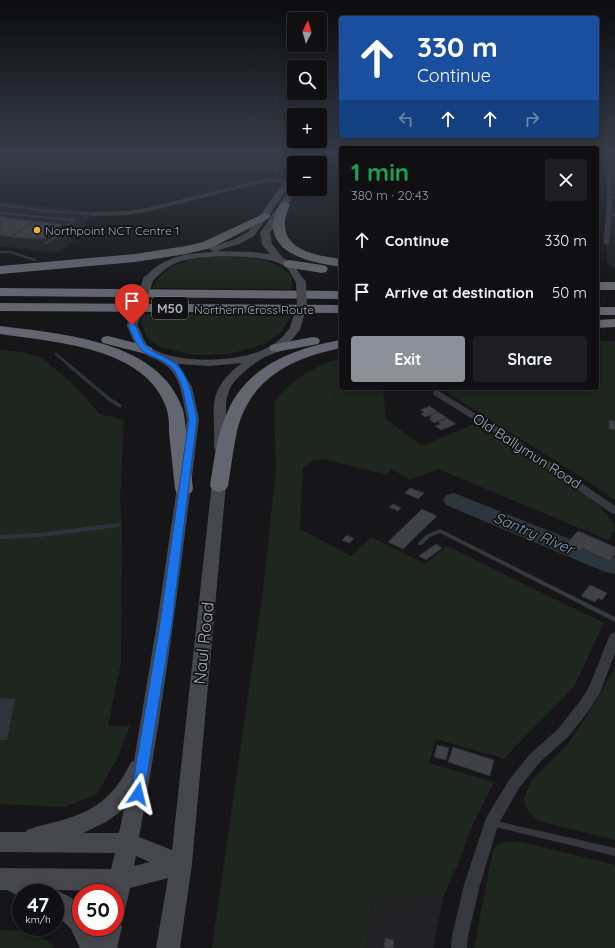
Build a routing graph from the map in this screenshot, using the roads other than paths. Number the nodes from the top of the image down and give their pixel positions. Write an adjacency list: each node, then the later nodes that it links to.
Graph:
1 (202, 196): 11 (street)
2 (280, 196): 14 (main road)
3 (290, 196): 5 (main road)
4 (612, 197): 12 (street)
5 (285, 204): 20 (main road); 21 (highway)
6 (0, 205): 7 (lane)
7 (7, 206): 8 (lane); 9 (lane)
8 (41, 210): 10 (lane); 13 (lane)
9 (0, 212): 13 (lane)
10 (78, 213): 11 (lane); 15 (lane)
11 (92, 214)
12 (612, 214): 16 (street)
13 (33, 216): 15 (lane)
14 (265, 216): 18 (main road); 23 (highway)
15 (72, 220): 17 (lane)
16 (606, 243)
17 (45, 244)
18 (195, 256): 19 (main road); 20 (main road)
19 (176, 260): 23 (highway); 40 (main road, bridge)
20 (284, 262): 22 (highway); 39 (main road, bridge)
21 (339, 263)
22 (339, 270)
23 (0, 271)
24 (599, 286): 25 (highway)
25 (615, 286)
26 (0, 292): 27 (highway, Northern Cross Route / M50)
27 (339, 295)
28 (599, 297): 29 (highway)
29 (615, 297)
30 (0, 307): 31 (highway, Northern Cross Route / M50)
31 (339, 309)
32 (599, 311): 33 (highway)
33 (615, 311)
34 (615, 323): 35 (highway)
35 (599, 324)
36 (0, 329): 40 (highway); 45 (highway)
37 (339, 337): 39 (highway)
38 (339, 344): 44 (highway)
39 (276, 348): 41 (main road)
40 (146, 350): 42 (main road)
41 (261, 355): 42 (main road); 44 (main road, Naul Road)
42 (160, 356): 45 (main road)
43 (437, 393): 46 (street, Old Ballymun Road)
44 (219, 486): 55 (main road, Naul Road)
45 (184, 489): 50 (main road)
46 (615, 511)
47 (420, 544): 48 (lane)
48 (615, 620)
49 (615, 637): 51 (street)
50 (145, 755): 52 (main road); 53 (main road)
51 (491, 823): 54 (lane); 67 (street)
52 (6, 842): 53 (main road)
53 (128, 844): 55 (main road); 57 (main road)
54 (615, 852)
55 (182, 864): 57 (main road); 66 (main road, Naul Road)
56 (4, 879): 57 (main road); 58 (main road)
57 (121, 880): 59 (main road)
58 (16, 884)
59 (120, 884)
60 (64, 906): 61 (main road)
61 (72, 913)
62 (86, 936): 64 (main road)
63 (108, 936): 65 (main road)
64 (92, 948)
65 (105, 948)
66 (168, 948)
67 (459, 948)

